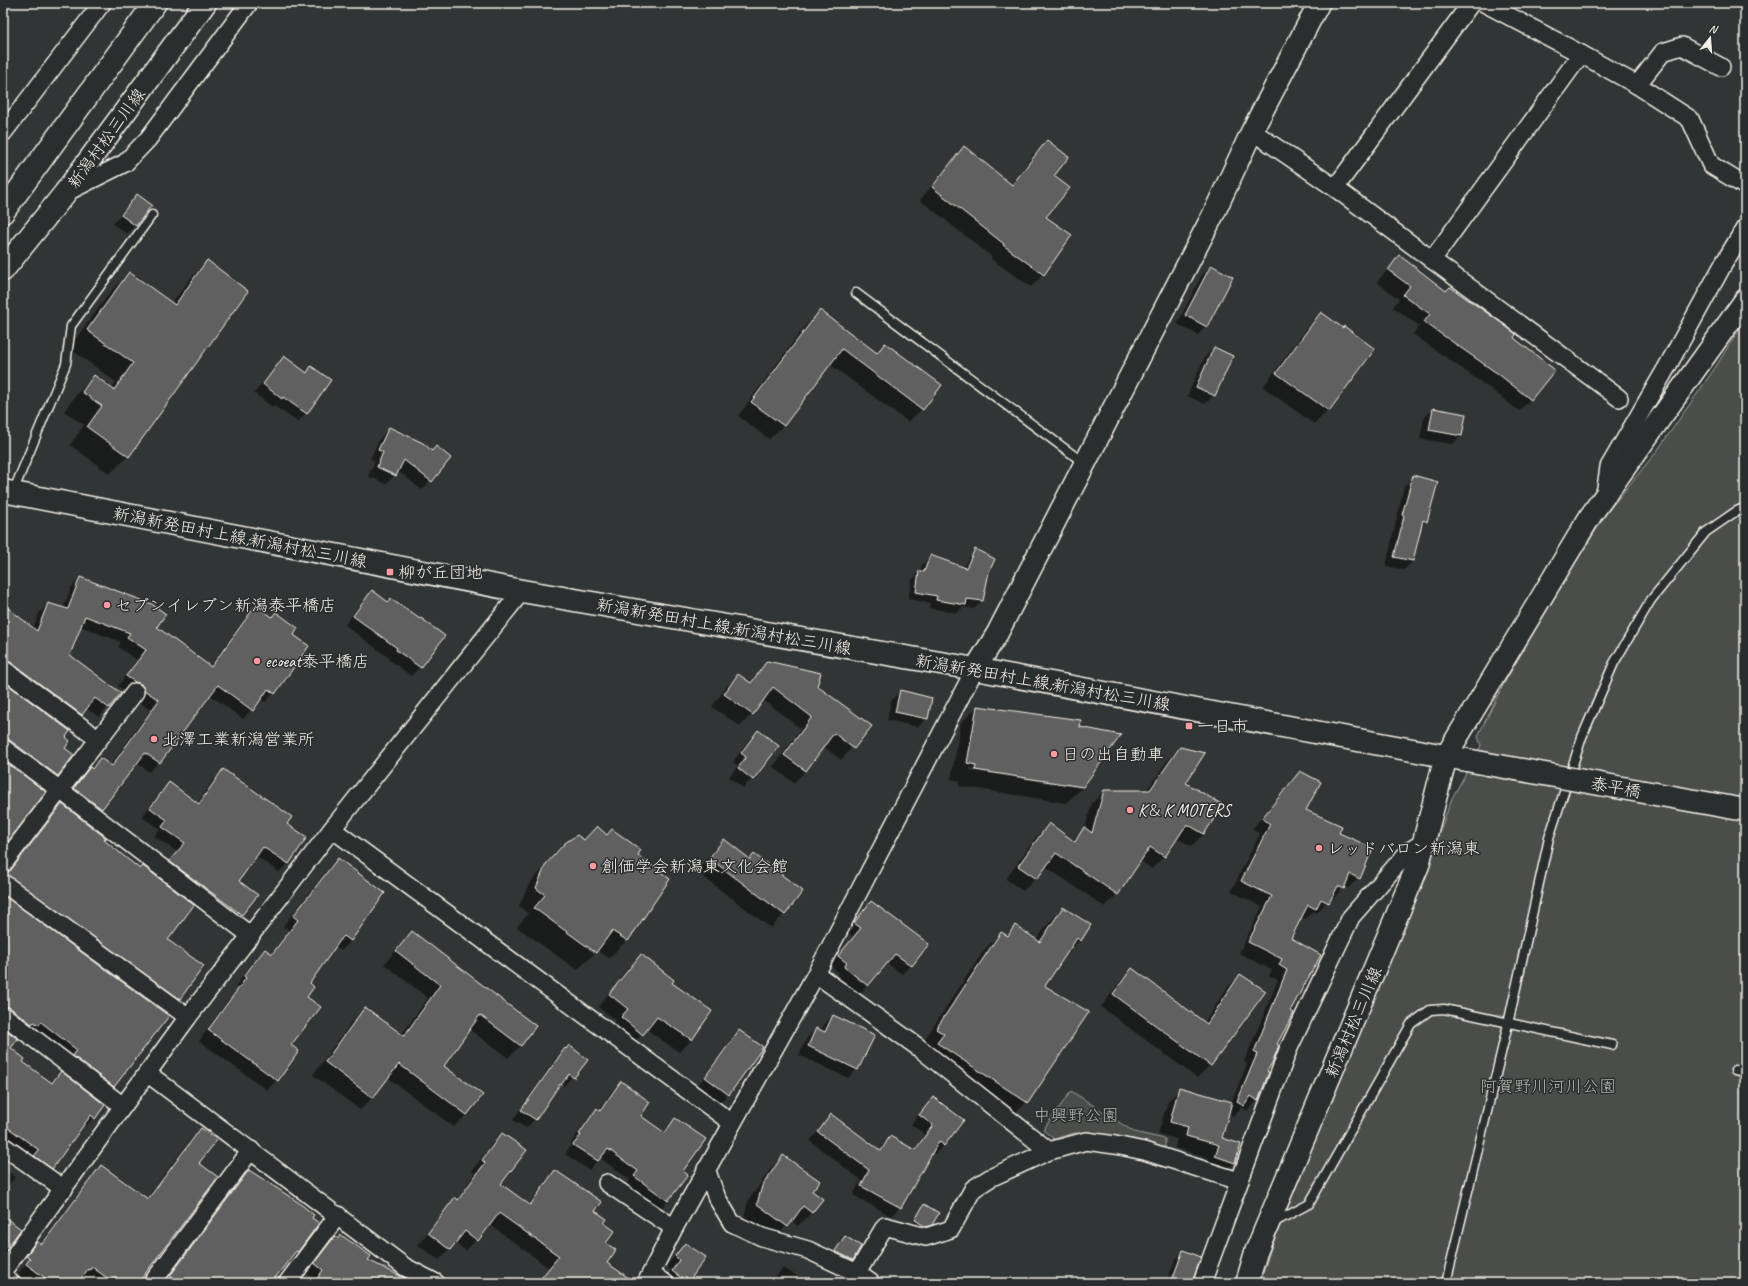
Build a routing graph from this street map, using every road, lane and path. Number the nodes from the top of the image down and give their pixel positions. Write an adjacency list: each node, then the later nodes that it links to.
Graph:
1 (102, 3): 12 (street)
2 (155, 3): 16 (main road)
3 (205, 3): 15 (main road, 新潟村松三川線)
4 (249, 3): 15 (street)
5 (1319, 3): 11 (street)
6 (1471, 3): 14 (street)
7 (1484, 3): 8 (street)
8 (1581, 54): 10 (street); 19 (street)
9 (1721, 67): 10 (street)
10 (1637, 85): 13 (street)
11 (1252, 131): 14 (street); 24 (street)
12 (3, 133)
13 (1745, 186)
14 (1335, 188): 19 (street)
15 (65, 193): 20 (main road, 新潟村松三川線)
16 (3, 212)
17 (152, 215): 25 (lane)
18 (1745, 228): 26 (street)
19 (1432, 260): 23 (street)
20 (3, 270)
21 (856, 293): 24 (lane)
22 (1745, 300): 26 (street)
23 (1619, 398)
24 (1085, 463): 30 (street)
25 (8, 492): 28 (main road, 新潟新発田村上線;新潟村松三川線)
26 (1605, 495): 34 (street)
27 (1745, 507): 46 (lane)
28 (522, 591): 30 (main road, 新潟新発田村上線;新潟村松三川線); 38 (street)
29 (3, 669): 32 (street)
30 (976, 669): 34 (main road, 新潟新発田村上線;新潟村松三川線); 43 (street)
31 (134, 692): 32 (street)
32 (98, 739): 36 (street)
33 (3, 748): 36 (street)
34 (1446, 756): 35 (main road, 新潟新発田村上線;新潟村松三川線); 39 (main road, 新潟村松三川線)
35 (1488, 764): 37 (main road, 泰平橋, bridge)
36 (60, 790): 40 (street); 42 (street)
37 (1745, 810)
38 (332, 829): 42 (street); 52 (street)
39 (1424, 842): 57 (street); 61 (main road, 新潟村松三川線)
40 (3, 864)
41 (3, 883): 45 (street)
42 (251, 936): 45 (street)
43 (816, 974): 52 (street); 55 (street)
44 (3, 1015): 51 (street)
45 (188, 1017): 50 (street)
46 (1508, 1024): 47 (lane); 61 (lane); 74 (lane)
47 (1612, 1044)
48 (1735, 1070): 49 (lane)
49 (1745, 1072)
50 (147, 1073): 51 (street); 54 (street)
51 (123, 1106): 59 (street)
52 (732, 1123): 56 (street)
53 (3, 1146): 59 (street)
54 (251, 1150): 60 (street); 68 (street)
55 (1048, 1151): 57 (street); 64 (street)
56 (706, 1169): 62 (street); 64 (street)
57 (1239, 1181): 72 (street)
58 (607, 1183): 62 (street)
59 (64, 1189): 63 (street)
60 (338, 1215): 69 (street); 70 (street)
61 (1268, 1226): 73 (main road, 新潟村松三川線)
62 (674, 1228): 66 (street)
63 (3, 1272)
64 (857, 1273): 71 (street)
65 (3, 1277): 67 (street)
66 (654, 1280)
67 (11, 1283)
68 (152, 1283)
69 (287, 1283)
70 (436, 1283)
71 (871, 1283)
72 (1202, 1283)
73 (1247, 1283)
74 (1446, 1283)

